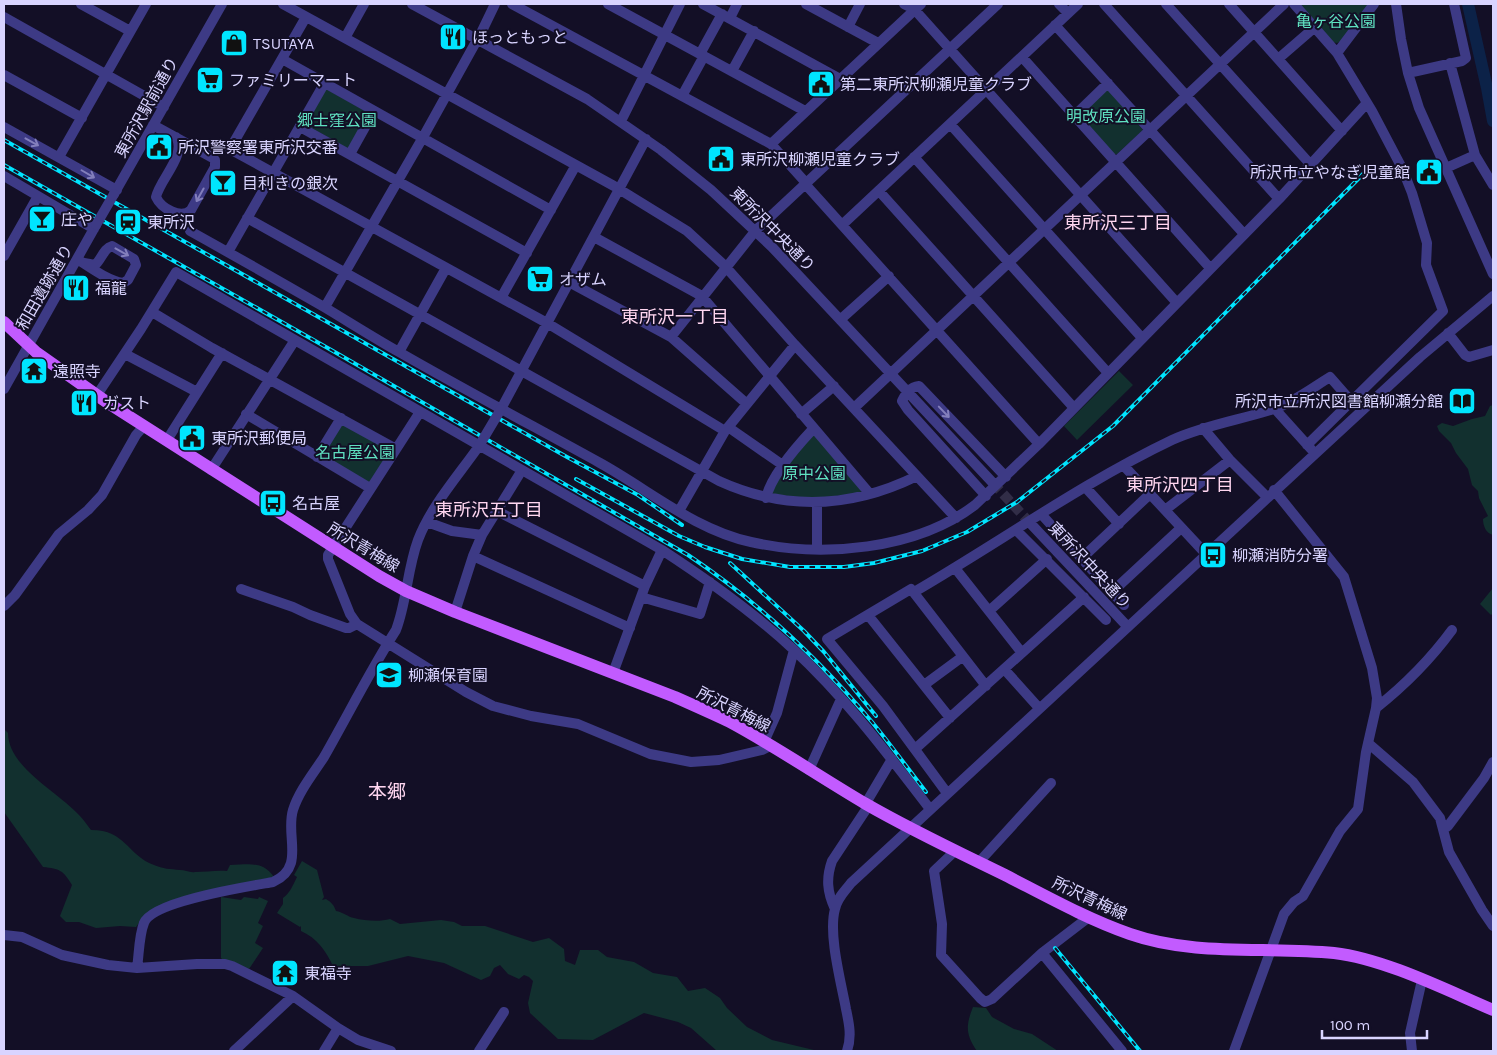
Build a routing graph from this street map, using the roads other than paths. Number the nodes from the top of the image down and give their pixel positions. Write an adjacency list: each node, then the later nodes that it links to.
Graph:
1 (81, 4): 35 (street)
2 (146, 4): 35 (street)
3 (222, 4): 63 (street, 東所沢駅前通り)
4 (283, 4): 31 (street)
5 (364, 4): 39 (street)
6 (412, 4): 40 (street, 東所沢中央通り)
7 (495, 4): 40 (street)
8 (512, 4): 54 (street)
9 (608, 4): 38 (street)
10 (680, 4): 38 (street)
11 (703, 4): 29 (street)
12 (737, 4): 29 (street)
13 (806, 4): 33 (street)
14 (860, 4): 33 (street)
15 (904, 4): 27 (street)
16 (998, 4): 42 (street)
17 (1059, 4): 28 (street)
18 (1078, 4): 28 (street)
19 (1104, 4): 61 (street)
20 (1166, 4): 48 (street)
21 (1229, 4): 37 (street)
22 (1284, 4): 37 (street)
23 (1294, 4): 34 (street)
24 (1374, 4): 43 (street)
25 (1396, 4): 51 (street)
26 (1454, 4): 49 (street)
27 (918, 7): 41 (street); 42 (street)
28 (1068, 13): 32 (street)
29 (726, 16): 36 (street); 44 (street)
30 (4, 17): 52 (street)
31 (306, 17): 39 (street); 46 (street)
32 (1055, 25): 45 (street); 56 (street)
33 (848, 27): 41 (street)
34 (1315, 27): 43 (street); 47 (street)
35 (130, 31): 52 (street)
36 (754, 31): 50 (street); 55 (street)
37 (1254, 32): 47 (street); 48 (street)
38 (665, 34): 44 (street); 54 (street)
39 (345, 38): 59 (street)
40 (477, 39): 59 (street); 68 (street, 東所沢中央通り)
41 (878, 43): 55 (street)
42 (950, 48): 58 (street); 90 (street)
43 (1336, 52): 62 (street)
44 (702, 55): 50 (street); 60 (street)
45 (1022, 57): 58 (street); 66 (street)
46 (282, 59): 57 (street); 87 (street)
47 (1278, 59): 74 (street)
48 (1220, 63): 61 (street); 85 (street)
49 (1450, 63): 51 (street); 80 (street)
50 (732, 71): 65 (street)
51 (1408, 73): 86 (street)
52 (106, 74): 63 (street); 67 (street)
53 (4, 75): 67 (street)
54 (644, 75): 60 (street); 68 (street)
55 (840, 79): 65 (street)
56 (1108, 83): 66 (street); 73 (street)
57 (324, 84): 64 (street); 72 (street)
58 (986, 90): 69 (street); 95 (street)
59 (446, 93): 76 (street); 84 (street)
60 (682, 96): 78 (street)
61 (1186, 96): 73 (street); 97 (street)
62 (1367, 103): 74 (street); 153 (street)
63 (164, 106): 70 (street, 東所沢駅前通り)
64 (374, 111): 76 (street); 79 (street)
65 (805, 111): 78 (street)
66 (1075, 115): 83 (street)
67 (82, 118): 82 (street)
68 (621, 121): 77 (street, 東所沢中央通り)
69 (950, 124): 81 (street); 104 (street)
70 (154, 125): 75 (street); 94 (street, 東所沢駅前通り)
71 (4, 127): 82 (street, one-way to 82)
72 (300, 127): 79 (street); 87 (street)
73 (1149, 130): 83 (street); 106 (street)
74 (1342, 131): 85 (street)
75 (176, 137): 75 (street, one-way to 75)
76 (422, 139): 89 (street); 98 (street)
77 (646, 139): 92 (street); 103 (street, 東所沢中央通り)
78 (772, 144): 90 (street)
79 (350, 154): 89 (street)
80 (1475, 155): 86 (street); 91 (street)
81 (914, 157): 93 (street); 113 (street)
82 (60, 158): 94 (street, one-way to 94)
83 (1115, 162): 95 (street); 116 (street)
84 (576, 165): 92 (street); 98 (street)
85 (1311, 165): 97 (street)
86 (1446, 168): 118 (street)
87 (274, 173): 99 (street); 102 (street)
88 (4, 176): 96 (street)
89 (398, 180): 102 (street); 110 (street)
90 (806, 184): 100 (street); 103 (street)
91 (1493, 185)
92 (620, 189): 107 (street); 115 (street)
93 (879, 191): 100 (street); 121 (street)
94 (116, 192): 101 (street, 東所沢駅前通り, bridge)
95 (1080, 195): 104 (street); 125 (street)
96 (38, 196): 101 (street); 108 (street)
97 (1279, 199): 106 (street)
98 (551, 210): 110 (street)
99 (247, 218): 109 (street); 117 (street)
100 (842, 225): 119 (street)
101 (95, 227): 112 (street, 和田遺跡通り)
102 (372, 227): 114 (street); 117 (street)
103 (756, 230): 115 (street); 129 (street, 東所沢中央通り)
104 (1043, 230): 113 (street); 135 (street)
105 (190, 231): 109 (street)
106 (1244, 234): 116 (street)
107 (594, 238): 120 (street); 124 (street)
108 (7, 243): 111 (street)
109 (228, 252): 126 (street)
110 (527, 253): 123 (street)
111 (4, 256)
112 (81, 261): 112 (street, one-way to 112); 138 (street, 和田遺跡通り)
113 (1008, 262): 121 (street); 145 (street)
114 (446, 268): 123 (street); 128 (street)
115 (726, 268): 124 (street); 137 (street)
116 (1210, 268): 125 (street)
117 (345, 274): 126 (street); 128 (street)
118 (1493, 274)
119 (889, 276): 129 (street); 132 (street)
120 (569, 282): 131 (street); 134 (street)
121 (973, 295): 132 (street); 156 (street)
122 (1493, 296): 133 (street)
123 (501, 298): 131 (street)
124 (703, 298): 134 (street); 146 (street)
125 (1177, 303): 135 (street)
126 (325, 307): 140 (street)
127 (152, 312): 136 (street); 141 (street); 142 (street)
128 (419, 315): 140 (street); 143 (street)
129 (841, 319): 144 (street, 東所沢中央通り)
130 (4, 322): 138 (main road, 所沢青梅線)
131 (547, 323): 143 (street); 165 (street)
132 (937, 330): 144 (street); 168 (street)
133 (1448, 333): 139 (street); 172 (street)
134 (671, 337): 154 (street)
135 (1142, 338): 145 (street)
136 (295, 340): 147 (street); 159 (street)
137 (795, 345): 146 (street); 148 (street)
138 (28, 346): 149 (street, 和田遺跡通り); 152 (main road, 所沢青梅線)
139 (1493, 350)
140 (399, 352): 157 (street)
141 (222, 353): 147 (street); 150 (street)
142 (125, 354): 150 (street); 152 (street)
143 (521, 371): 157 (street); 179 (street)
144 (890, 373): 151 (street, 東所沢中央通り); 155 (street)
145 (1108, 373): 156 (street)
146 (769, 376): 154 (street); 161 (street)
147 (269, 379): 160 (street); 162 (street)
148 (834, 386): 155 (street); 161 (street)
149 (4, 389)
150 (197, 392): 167 (street)
151 (907, 392): 181 (street, one-way to 181); 182 (street, 東所沢中央通り); 188 (street)
152 (97, 395): 163 (main road, 所沢青梅線)
153 (1351, 401): 158 (street); 169 (street)
154 (747, 404): 165 (street)
155 (854, 408): 180 (street)
156 (1074, 408): 168 (street)
157 (501, 409): 170 (street, bridge); 192 (street)
158 (1275, 409): 164 (street); 169 (street)
159 (420, 412): 170 (street); 171 (street)
160 (246, 414): 173 (street); 177 (street)
161 (801, 414): 166 (street)
162 (341, 418): 171 (street); 173 (street)
163 (144, 426): 167 (main road, 所沢青梅線); 219 (street)
164 (1203, 428): 174 (street); 176 (street)
165 (727, 429): 175 (street); 179 (street)
166 (813, 429): 175 (street); 185 (street)
167 (166, 440): 177 (main road, 所沢青梅線)
168 (1039, 444): 181 (street)
169 (1307, 445): 172 (street)
170 (479, 446): 178 (street); 196 (street)
171 (396, 449): 183 (street)
172 (1315, 453): 187 (street)
173 (317, 457): 183 (street)
174 (1230, 460): 187 (street); 191 (street)
175 (784, 466): 189 (street)
176 (1124, 466): 184 (street); 186 (street)
177 (211, 470): 202 (main road, 所沢青梅線)
178 (522, 470): 193 (street); 204 (street)
179 (702, 471): 189 (street); 192 (street)
180 (917, 476): 185 (street); 195 (street)
181 (1006, 477): 188 (street)
182 (993, 483)
183 (370, 488): 202 (street)
184 (1086, 488): 194 (street); 198 (street)
185 (870, 494): 190 (street)
186 (1150, 494): 191 (street); 198 (street)
187 (1271, 494): 205 (street); 238 (street)
188 (986, 496): 195 (street)
189 (766, 498): 190 (street)
190 (817, 502): 203 (street)
191 (1165, 510): 199 (street)
192 (679, 511): 203 (street)
193 (497, 512): 201 (street); 211 (street)
194 (1042, 514): 200 (street); 207 (street)
195 (956, 518): 203 (street)
196 (427, 522): 201 (street); 213 (street)
197 (1031, 524): 225 (street, 東所沢中央通り)
198 (1119, 524): 207 (street)
199 (1181, 528): 205 (street); 215 (street)
200 (1016, 530): 208 (street); 209 (street)
201 (482, 535): 206 (street)
202 (332, 548): 213 (main road, 所沢青梅線); 224 (street)
203 (817, 549)
204 (662, 550): 210 (street); 211 (street)
205 (1206, 554): 225 (street)
206 (473, 556): 221 (street); 226 (street)
207 (1082, 558): 215 (street)
208 (1047, 559): 217 (street); 220 (street)
209 (955, 568): 214 (street); 220 (street)
210 (710, 582): 216 (street); 229 (street)
211 (645, 586): 216 (street)
212 (240, 589): 224 (street)
213 (406, 591): 221 (main road, 所沢青梅線); 228 (street)
214 (914, 592): 222 (street); 231 (street)
215 (1112, 592): 218 (street)
216 (641, 597): 226 (street)
217 (1084, 598): 223 (street); 230 (street)
218 (1124, 605)
219 (4, 606)
220 (989, 611): 230 (street)
221 (455, 612): 233 (main road, 所沢青梅線)
222 (868, 615): 234 (street); 242 (street)
223 (1106, 620)
224 (357, 624): 228 (street)
225 (1128, 626): 237 (street)
226 (630, 628): 233 (street)
227 (1452, 630): 238 (street)
228 (388, 642): 241 (street); 260 (street)
229 (794, 650): 236 (street); 241 (street)
230 (1022, 653): 232 (street)
231 (962, 657): 234 (street); 235 (street)
232 (1004, 669): 235 (street); 237 (street)
233 (613, 673): 241 (main road, 所沢青梅線)
234 (924, 685): 239 (street)
235 (986, 686): 239 (street)
236 (841, 699): 243 (street); 245 (street)
237 (1039, 708): 247 (street)
238 (1376, 708): 240 (street)
239 (950, 718): 242 (street)
240 (1368, 743): 251 (street); 258 (street)
241 (767, 744): 245 (main road, 所沢青梅線)
242 (915, 749): 247 (street)
243 (892, 759): 248 (street); 249 (street)
244 (1493, 762): 251 (street)
245 (809, 770): 248 (main road, 所沢青梅線)
246 (1050, 783): 253 (street)
247 (947, 793): 249 (street)
248 (867, 804): 250 (main road, 所沢青梅線); 254 (street)
249 (930, 809): 250 (street)
250 (909, 828): 252 (main road, 所沢青梅線); 254 (street)
251 (1444, 829): 256 (street)
252 (955, 851): 253 (main road, 所沢青梅線); 259 (street)
253 (979, 862): 255 (main road, 所沢青梅線)
254 (834, 909): 270 (street)
255 (1089, 916): 258 (main road, 所沢青梅線); 259 (street)
256 (1493, 926)
257 (4, 935): 260 (street)
258 (1270, 951): 261 (main road, 所沢青梅線); 272 (street)
259 (1042, 953): 271 (street)
260 (137, 968): 262 (street)
261 (1422, 980): 263 (main road, 所沢青梅線); 273 (street)
262 (293, 996): 265 (street); 266 (street)
263 (1493, 1010)
264 (504, 1012): 269 (street)
265 (338, 1028): 267 (street); 268 (street)
266 (234, 1051)
267 (324, 1051)
268 (391, 1051)
269 (479, 1051)
270 (847, 1051)
271 (1122, 1051)
272 (1234, 1051)
273 (1412, 1051)

